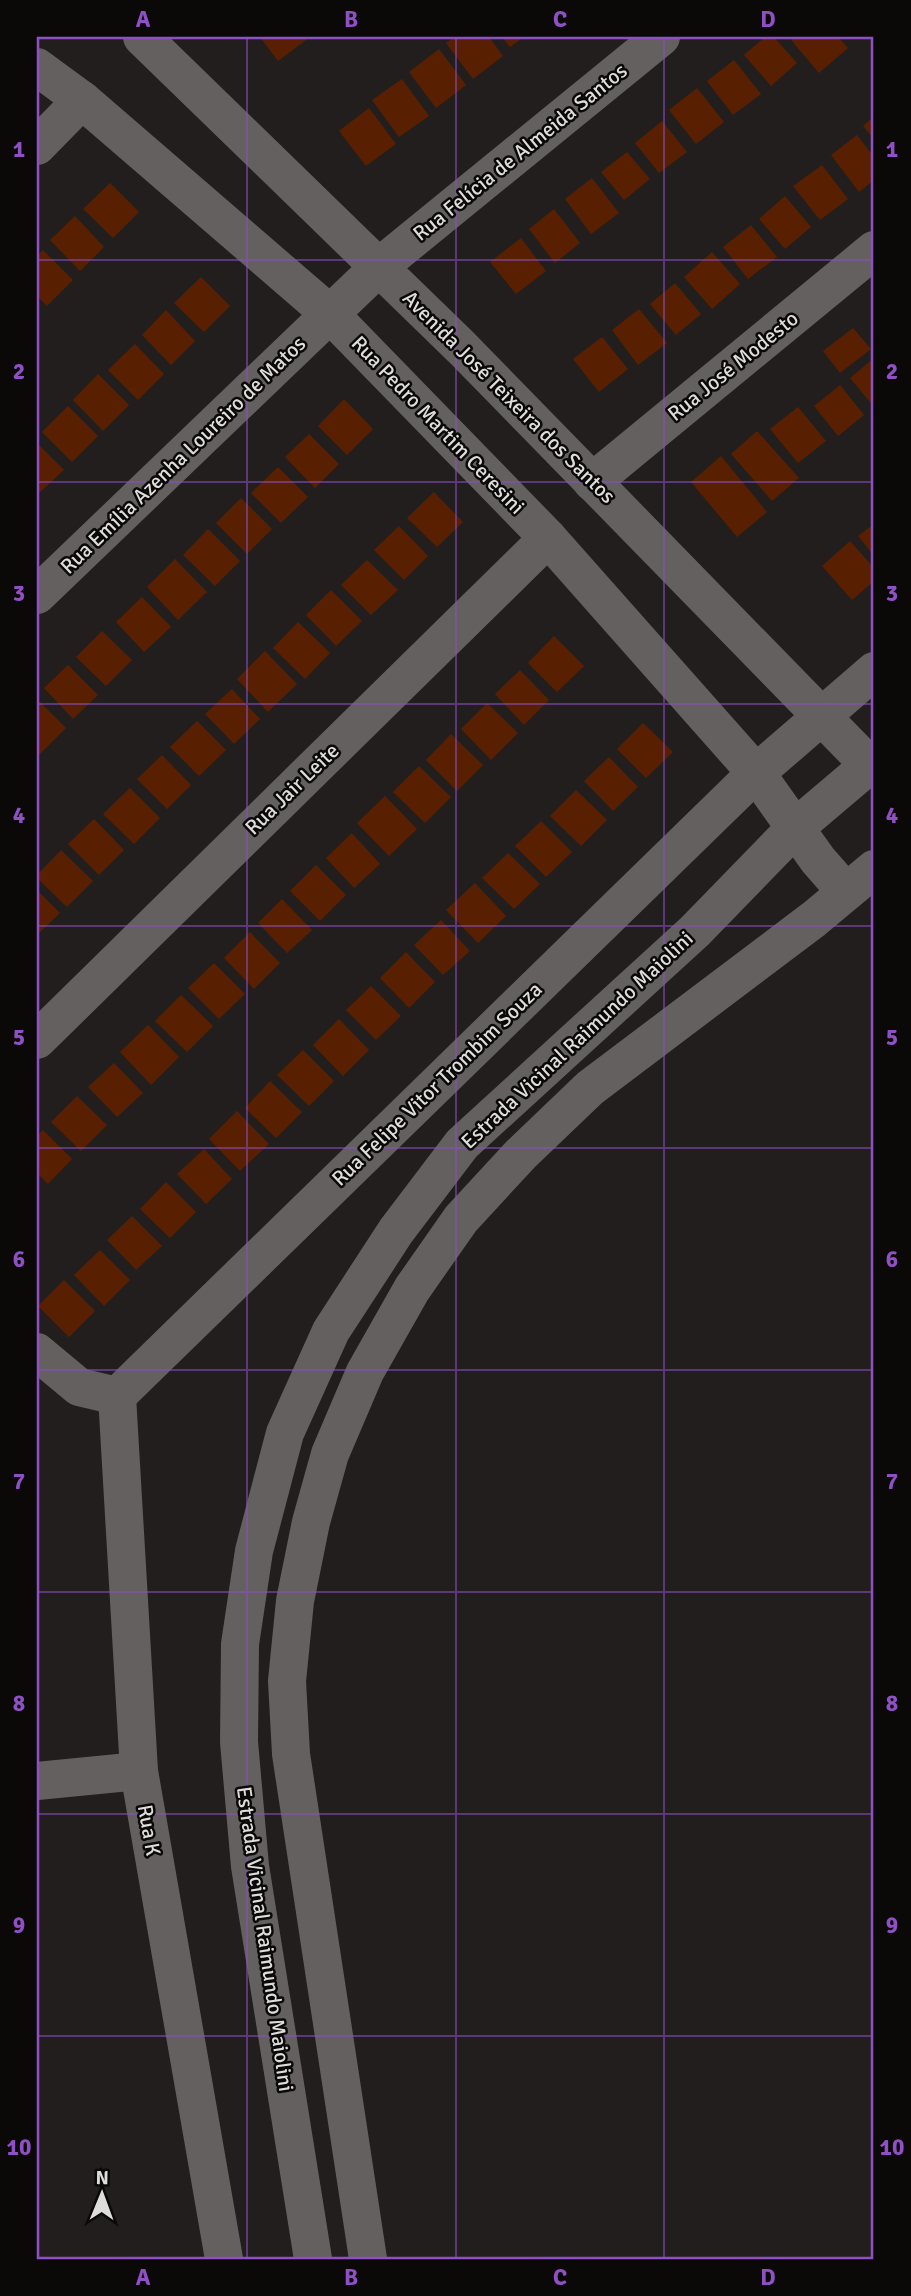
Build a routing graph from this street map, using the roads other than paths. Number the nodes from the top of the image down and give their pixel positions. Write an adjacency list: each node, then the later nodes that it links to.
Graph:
1 (142, 37): 7 (street, Avenida José Teixeira dos Santos)
2 (661, 37): 7 (street, Rua Felícia de Almeida Santos)
3 (37, 67): 4 (street, Rua Pedro Martim Ceresini)
4 (82, 100): 5 (street); 8 (street, Rua Pedro Martim Ceresini)
5 (37, 146)
6 (874, 250): 9 (street, Rua José Modesto)
7 (380, 266): 8 (street, Rua Felícia de Almeida Santos); 9 (street, Avenida José Teixeira dos Santos)
8 (330, 314): 10 (street, Rua Pedro Martim Ceresini); 11 (street, Rua Emília Azenha Loureiro de Matos)
9 (592, 482): 13 (street, Avenida José Teixeira dos Santos)
10 (548, 538): 15 (street, Rua Pedro Martim Ceresini); 18 (street, Rua Jair Leite)
11 (37, 595)
12 (874, 671): 13 (street, Rua Felipe Vitor Trombim Souza)
13 (822, 715): 14 (street, Avenida José Teixeira dos Santos); 15 (street, Rua Felipe Vitor Trombim Souza)
14 (873, 765): 16 (street, Estrada Vicinal Raimundo Maiolini)
15 (756, 773): 16 (street, Rua Pedro Martim Ceresini); 20 (street, Rua Felipe Vitor Trombim Souza)
16 (795, 828): 17 (street, Rua Pedro Martim Ceresini); 24 (street, Estrada Vicinal Raimundo Maiolini)
17 (860, 880): 25 (street, Estrada Vicinal Raimundo Maiolini)
18 (37, 1040)
19 (37, 1352): 20 (street)
20 (117, 1396): 21 (street, Rua K)
21 (139, 1771): 22 (street); 23 (street, Rua K)
22 (37, 1781)
23 (224, 2259)
24 (313, 2259)
25 (368, 2259)

